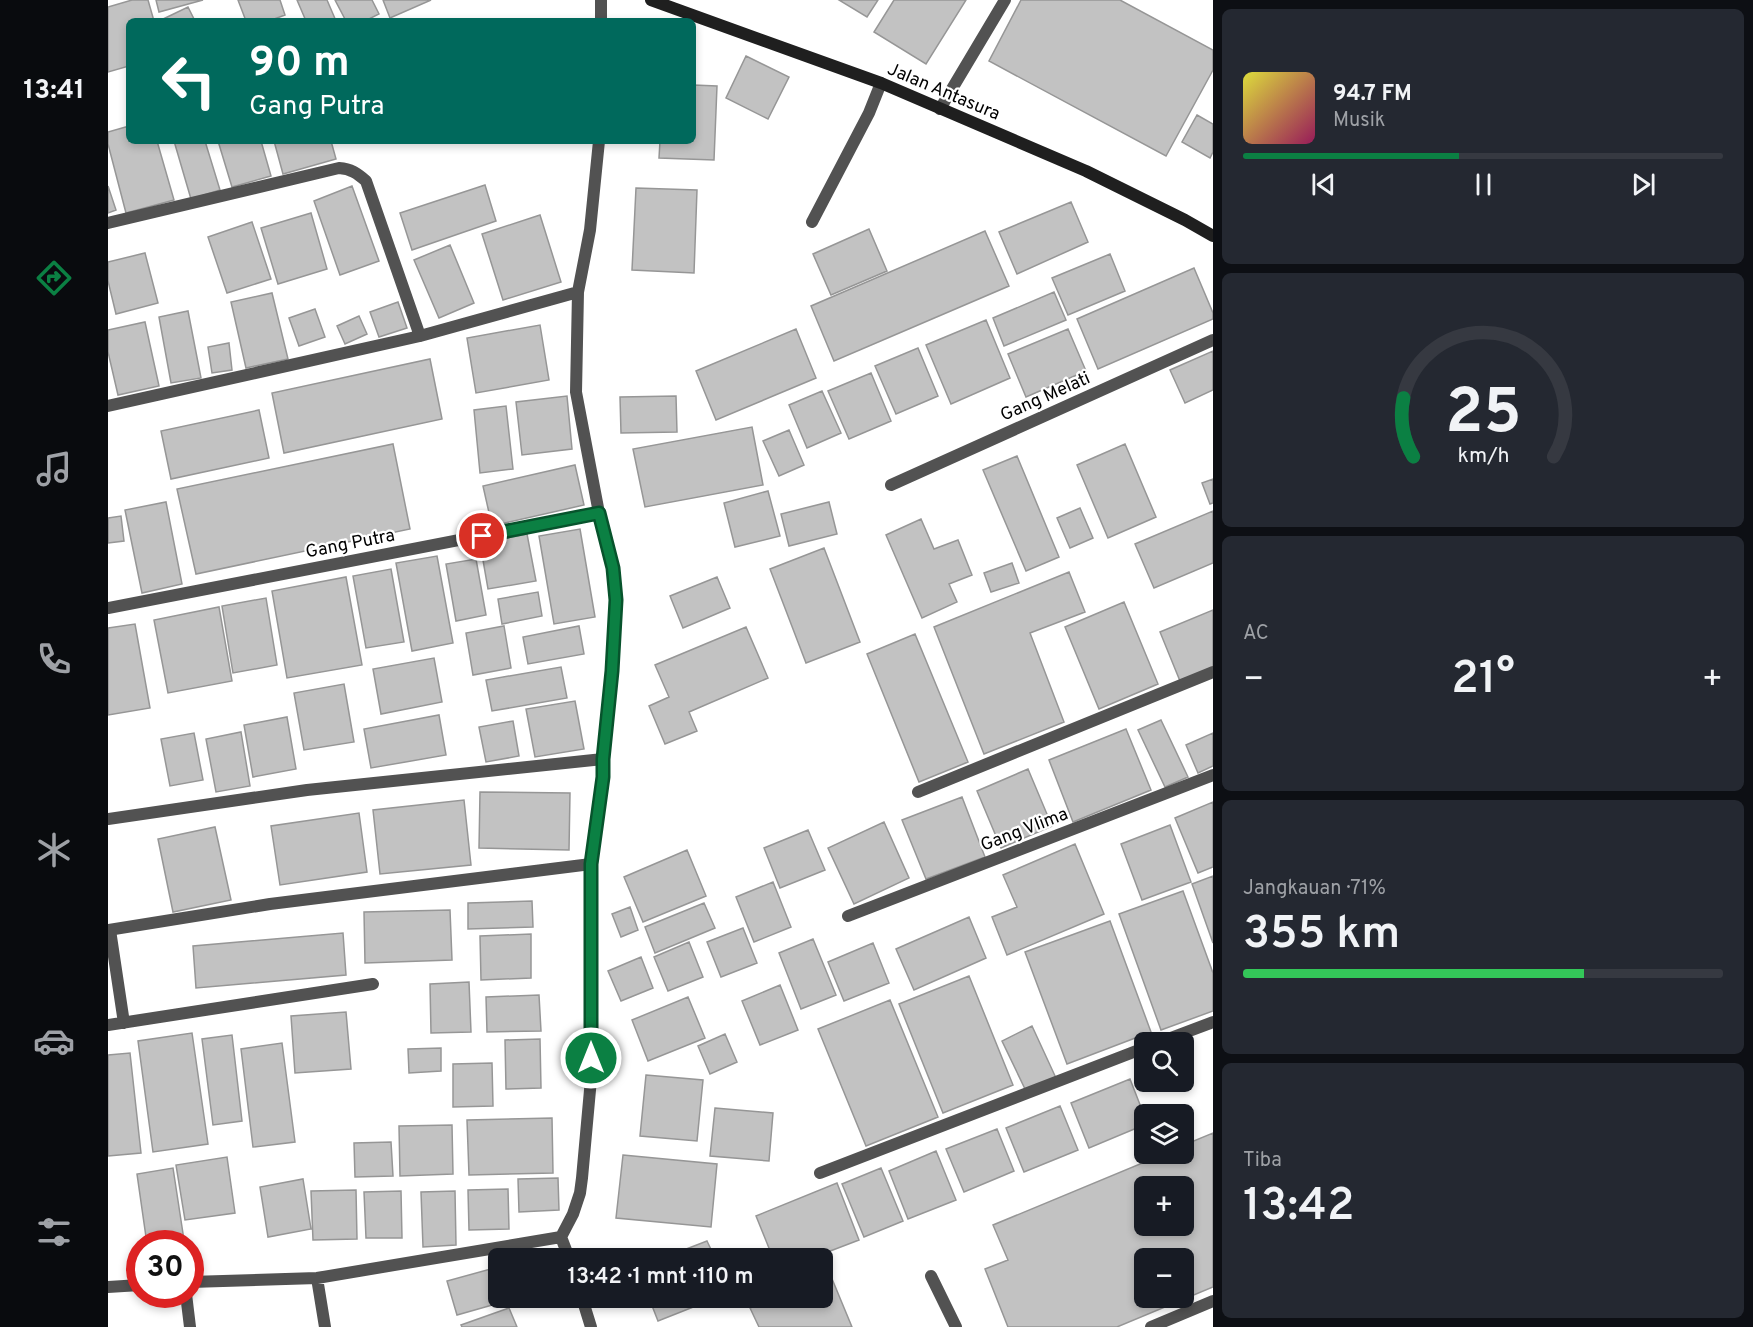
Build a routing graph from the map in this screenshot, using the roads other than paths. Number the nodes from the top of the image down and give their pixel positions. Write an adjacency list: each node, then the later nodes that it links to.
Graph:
1 (601, 0): 4 (street)
2 (651, 0): 5 (main road, Jalan Antasura)
3 (1005, 0): 6 (street)
4 (601, 18)
5 (881, 83): 6 (main road, Jalan Antasura); 8 (street)
6 (940, 108): 10 (main road, Jalan Antasura)
7 (599, 144): 11 (street)
8 (812, 222)
9 (108, 223): 12 (street)
10 (1213, 236)
11 (578, 292): 12 (street); 16 (street)
12 (420, 336): 14 (street)
13 (1213, 340): 15 (street, Gang Melati)
14 (108, 406)
15 (891, 485)
16 (599, 513): 17 (street, Gang Putra); 19 (street)
17 (108, 608)
18 (1213, 672): 21 (street)
19 (603, 759): 22 (street); 23 (street)
20 (1213, 775): 24 (street, Gang Vlima)
21 (918, 792)
22 (108, 819)
23 (591, 864): 25 (street); 33 (street)
24 (848, 916)
25 (109, 930): 28 (street)
26 (373, 984): 28 (street)
27 (1213, 1022): 30 (street)
28 (124, 1023): 29 (street)
29 (108, 1025)
30 (1186, 1032)
31 (1134, 1052): 32 (street)
32 (820, 1173)
33 (561, 1237): 34 (street); 36 (street)
34 (565, 1248)
35 (931, 1276): 46 (street)
36 (317, 1278): 37 (street); 44 (street)
37 (204, 1282)
38 (126, 1286): 39 (street)
39 (108, 1287)
40 (1213, 1301): 47 (street)
41 (188, 1308): 43 (street)
42 (585, 1308): 45 (street)
43 (190, 1327)
44 (325, 1327)
45 (591, 1327)
46 (956, 1327)
47 (1151, 1327)

